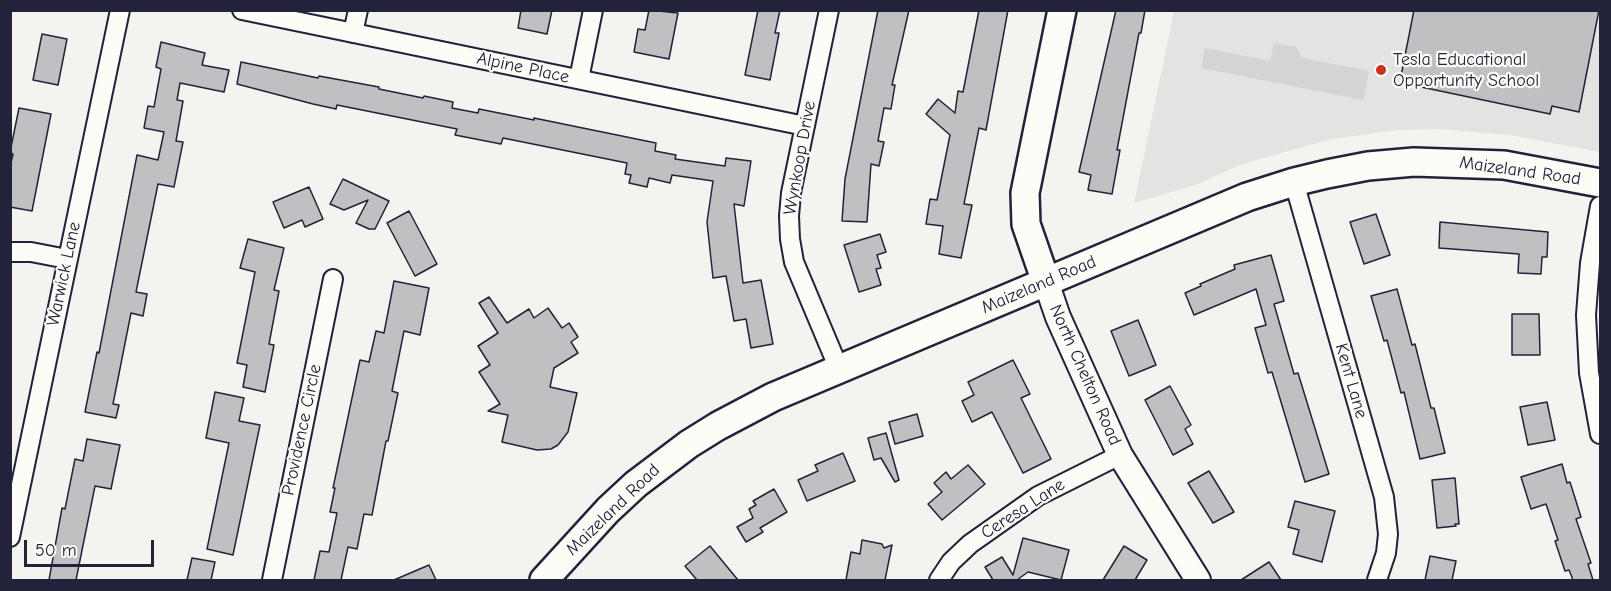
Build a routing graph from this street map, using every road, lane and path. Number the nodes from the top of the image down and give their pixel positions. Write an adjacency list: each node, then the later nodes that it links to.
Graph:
1 (120, 10): 14 (street, Warwick Lane)
2 (242, 10): 7 (street, Alpine Place)
3 (358, 10): 7 (street)
4 (593, 10): 8 (street)
5 (829, 10): 9 (street, Wynkoop Drive)
6 (1062, 10): 16 (main road, North Chelton Road)
7 (353, 33): 8 (street, Alpine Place)
8 (579, 79): 9 (street, Alpine Place)
9 (804, 126): 17 (street, Wynkoop Drive)
10 (1294, 182): 11 (main road, Maizeland Road); 16 (main road, Maizeland Road); 25 (street, Kent Lane)
11 (1600, 183)
12 (1600, 206): 18 (street)
13 (10, 252): 14 (street)
14 (67, 259): 20 (street, Warwick Lane)
15 (333, 279): 21 (street, Providence Circle)
16 (1046, 282): 17 (main road, Maizeland Road); 19 (street, North Chelton Road)
17 (839, 369): 22 (main road, Maizeland Road)
18 (1600, 434)
19 (1120, 454): 23 (street, Ceresa Lane); 24 (street, North Chelton Road)
20 (10, 537)
21 (272, 580)
22 (544, 580)
23 (939, 580)
24 (1198, 580)
25 (1377, 580)

